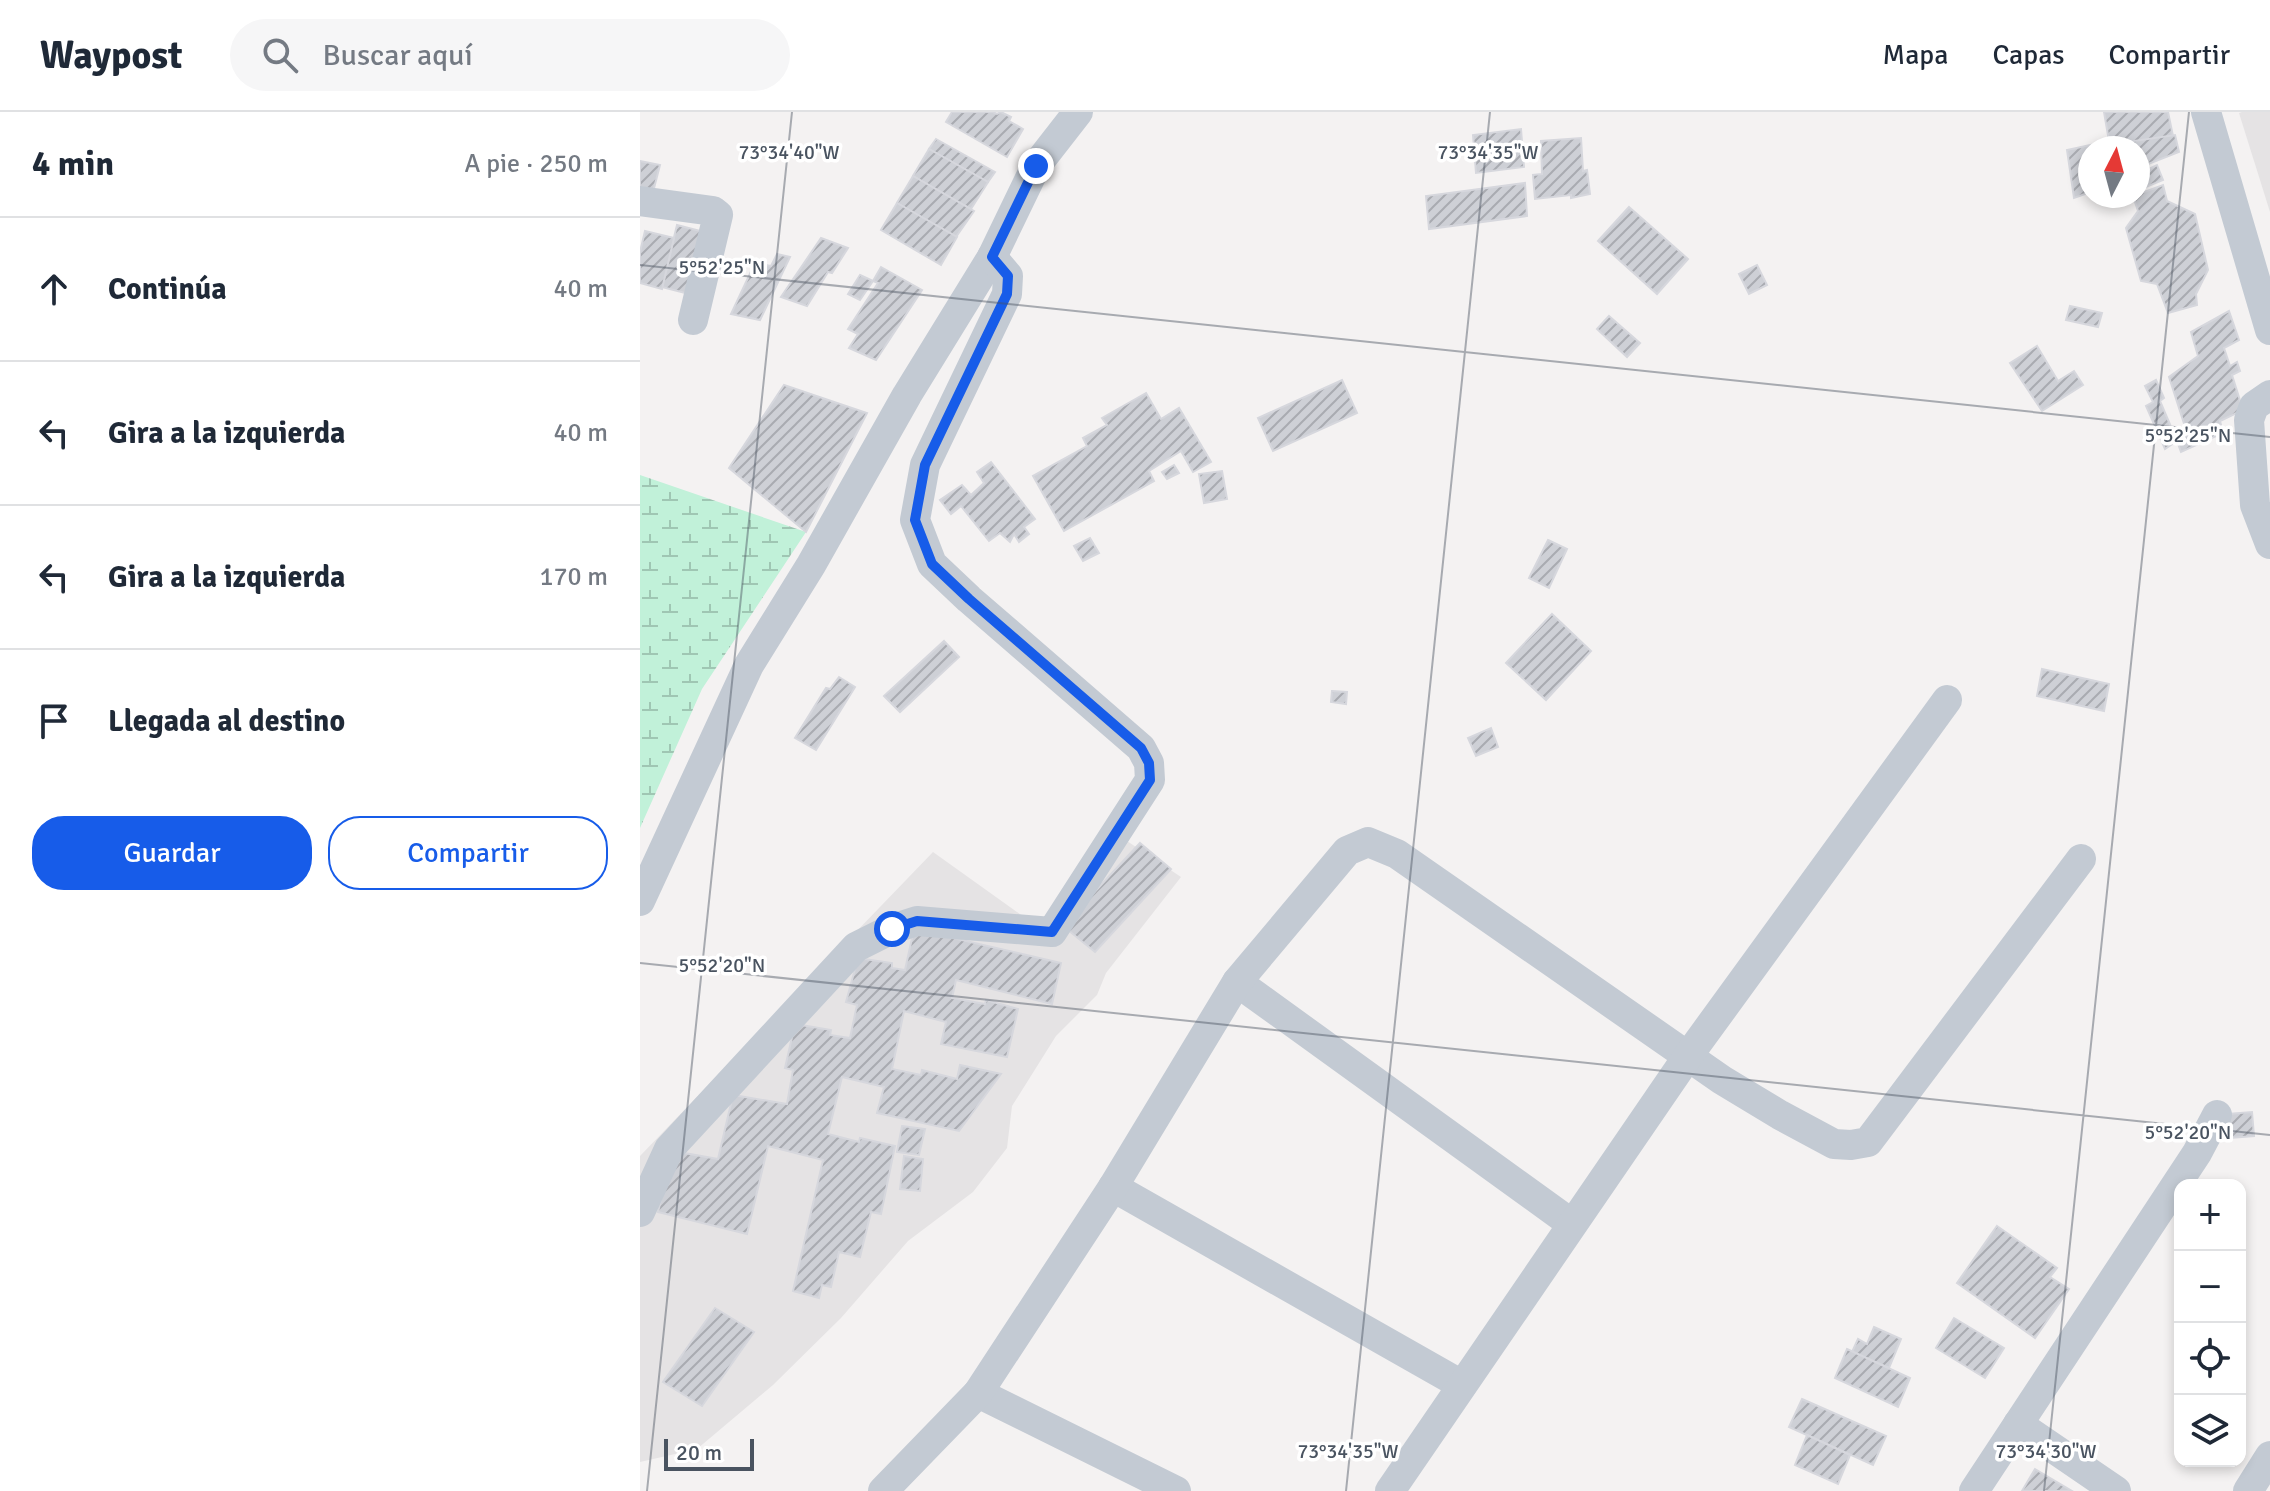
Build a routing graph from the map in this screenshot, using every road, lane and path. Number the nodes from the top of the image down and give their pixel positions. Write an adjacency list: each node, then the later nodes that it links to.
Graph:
1 (1078, 112): 4 (street)
2 (2206, 112): 6 (street)
3 (640, 201): 5 (street)
4 (992, 257): 11 (street); 16 (street)
5 (693, 320)
6 (2270, 330)
7 (2270, 395): 8 (street)
8 (2270, 544)
9 (1947, 700): 13 (street)
10 (2081, 859): 13 (street)
11 (640, 901)
12 (1237, 982): 13 (street); 15 (street); 17 (street)
13 (1688, 1056): 17 (street)
14 (2217, 1115): 20 (street)
15 (1113, 1187): 18 (street); 19 (street)
16 (640, 1212)
17 (1572, 1224): 18 (street)
18 (1462, 1385): 24 (street)
19 (978, 1393): 22 (street); 23 (street)
20 (2018, 1424): 25 (street); 26 (street)
21 (2270, 1456): 27 (street)
22 (883, 1491)
23 (1176, 1491)
24 (1390, 1491)
25 (1974, 1491)
26 (2116, 1491)
27 (2248, 1491)

